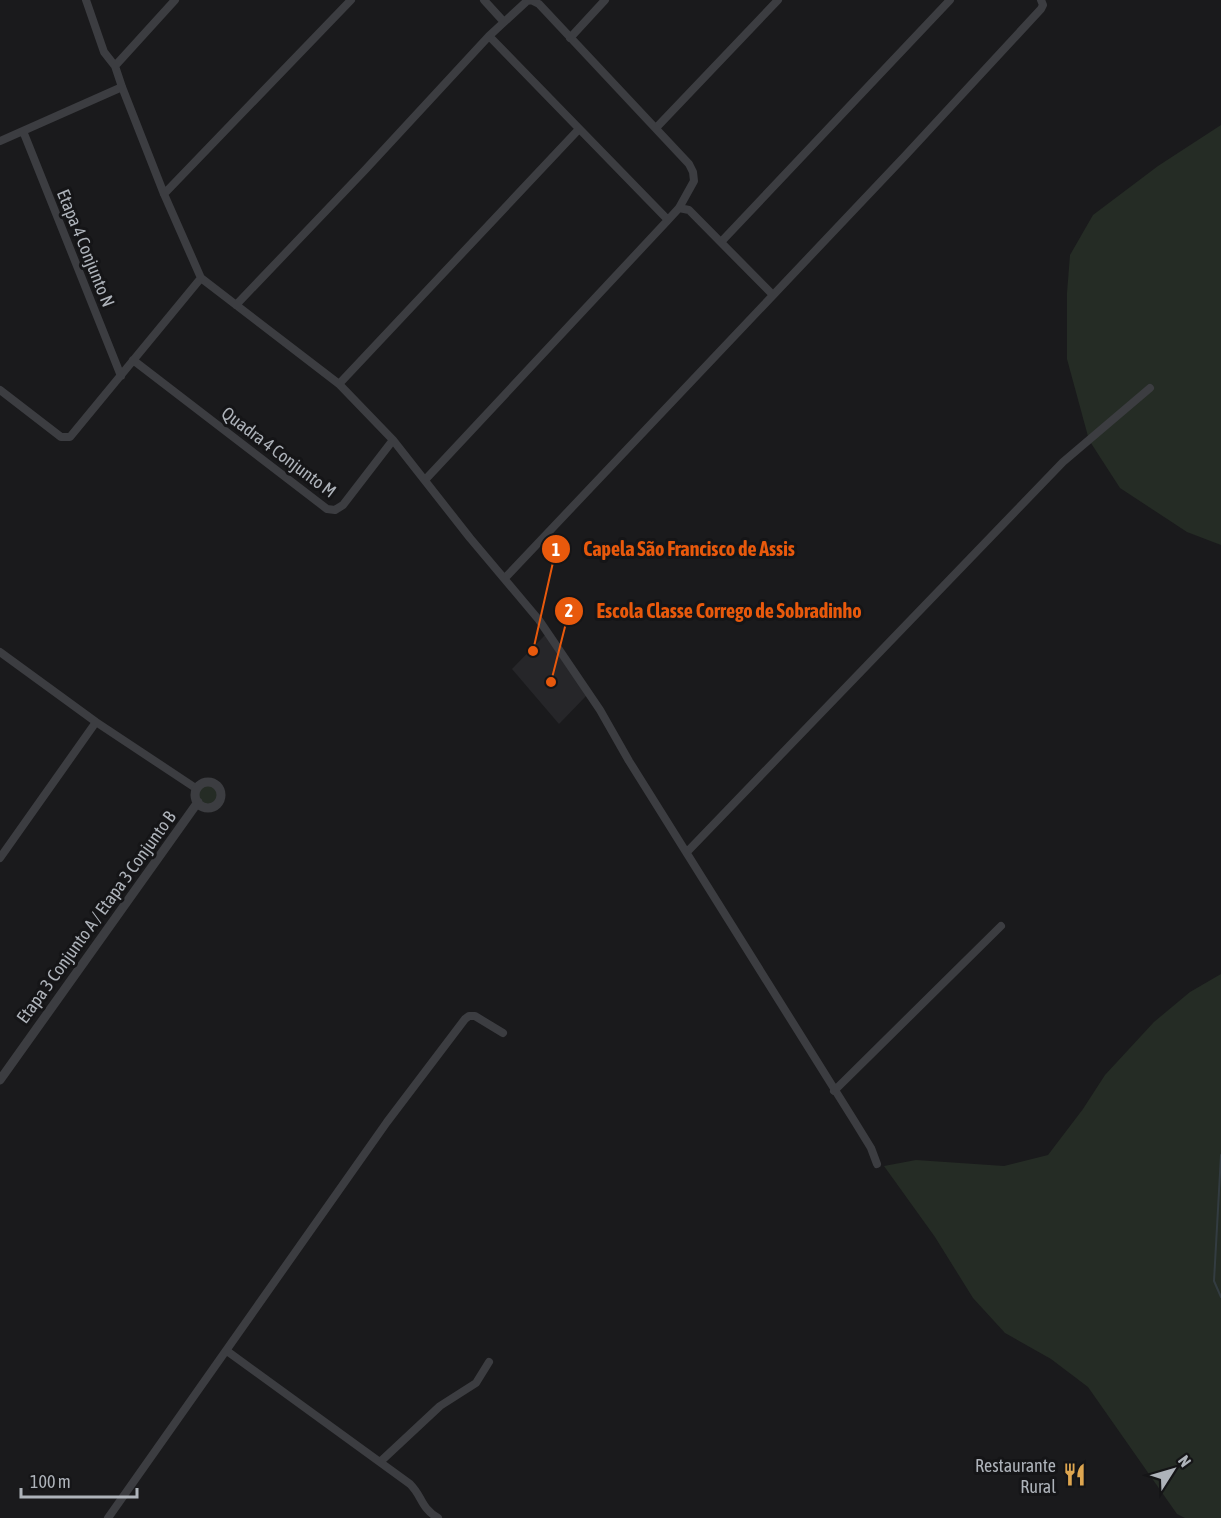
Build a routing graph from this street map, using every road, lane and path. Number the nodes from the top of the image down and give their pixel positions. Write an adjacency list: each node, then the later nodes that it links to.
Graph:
1 (86, 0): 12 (street)
2 (175, 0): 12 (street)
3 (351, 0): 18 (street)
4 (484, 0): 9 (street)
5 (605, 0): 11 (street)
6 (778, 0): 14 (street)
7 (950, 0): 21 (street)
8 (1041, 0): 23 (street)
9 (504, 22): 10 (street); 11 (street)
10 (489, 36): 15 (street); 24 (street)
11 (570, 38): 14 (street)
12 (115, 66): 13 (street)
13 (122, 87): 16 (street); 18 (street)
14 (656, 128): 19 (street)
15 (579, 129): 20 (street); 27 (street)
16 (23, 131): 17 (street); 26 (street, Etapa 4 Conjunto N)
17 (0, 141)
18 (164, 194): 22 (street)
19 (679, 208): 20 (street); 21 (street)
20 (668, 220): 31 (street)
21 (721, 242): 23 (street)
22 (201, 278): 24 (street); 25 (street)
23 (773, 295): 32 (street)
24 (236, 305): 27 (street)
25 (133, 360): 26 (street); 30 (street, Quadra 4 Conjunto M)
26 (122, 376): 29 (street)
27 (339, 384): 30 (street)
28 (1150, 388): 37 (street)
29 (0, 390)
30 (393, 440): 31 (street)
31 (425, 480): 32 (street)
32 (505, 578): 37 (street)
33 (0, 652): 34 (street)
34 (96, 722): 35 (street); 38 (street)
35 (197, 789): 36 (street); 36 (street)
36 (198, 802): 41 (street, Etapa 3 Conjunto A / Etapa 3 Conjunto B)
37 (687, 852): 42 (street)
38 (0, 858)
39 (1001, 926): 42 (street)
40 (503, 1033): 44 (street)
41 (0, 1080)
42 (834, 1091): 43 (street)
43 (877, 1164)
44 (227, 1351): 46 (street); 47 (street)
45 (489, 1362): 46 (street)
46 (380, 1462): 48 (street)
47 (108, 1518)
48 (438, 1518)

